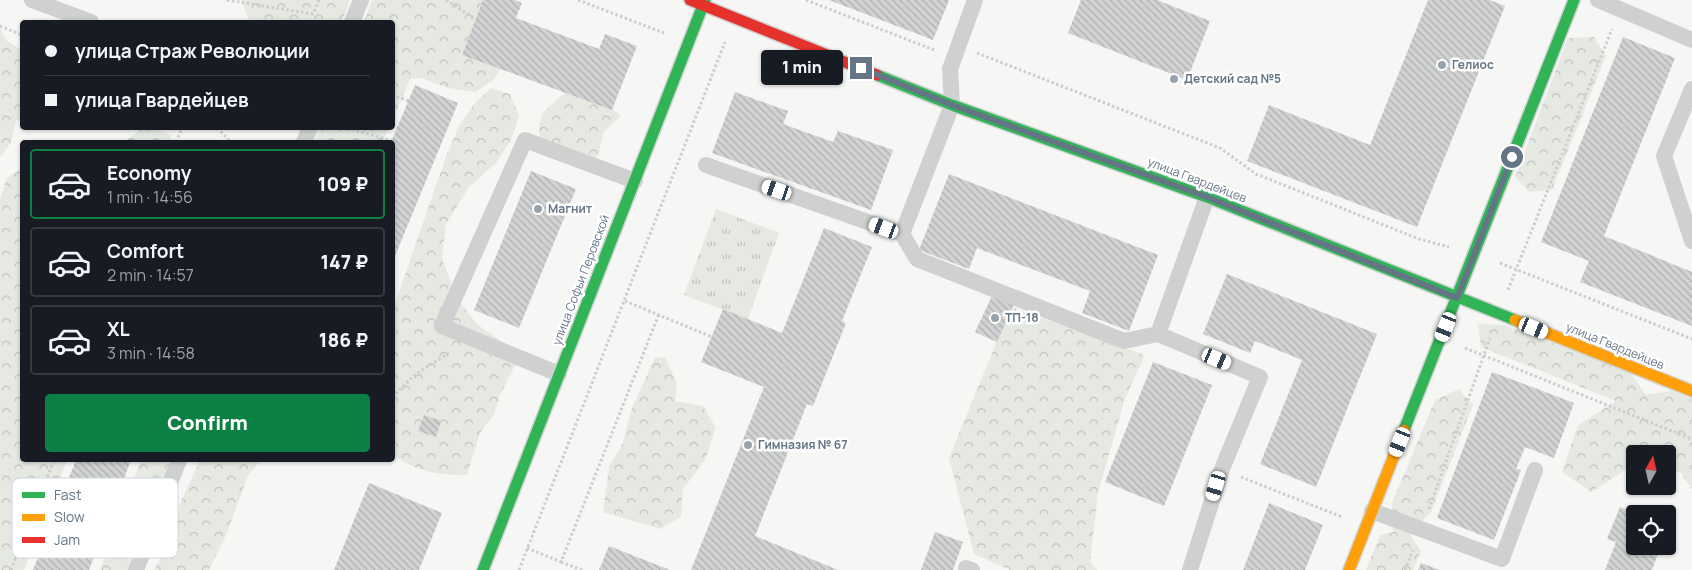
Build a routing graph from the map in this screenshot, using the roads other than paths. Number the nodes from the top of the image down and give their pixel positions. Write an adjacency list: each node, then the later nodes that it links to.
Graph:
1 (32, 0): 8 (lane)
2 (361, 0): 9 (lane)
3 (690, 0): 7 (street, улица Гвардейцев)
4 (975, 0): 12 (lane)
5 (1574, 0): 18 (street)
6 (1598, 0): 10 (lane)
7 (704, 2): 12 (street, улица Гвардейцев); 14 (street, улица Софьи Перовской)
8 (86, 20)
9 (353, 20)
10 (1692, 40)
11 (1692, 89): 17 (lane)
12 (952, 105): 15 (street, улица Гвардейцев); 16 (lane)
13 (706, 165): 16 (lane)
14 (635, 181): 20 (street, улица Софьи Перовской); 20 (lane)
15 (1207, 197): 18 (street, улица Гвардейцев); 19 (lane)
16 (902, 234): 19 (lane)
17 (1692, 241)
18 (1457, 298): 21 (street, улица Гвардейцев); 25 (street)
19 (1158, 334): 31 (lane)
20 (559, 374): 28 (street, улица Софьи Перовской)
21 (1692, 391)
22 (178, 462): 24 (lane)
23 (1535, 470): 25 (lane)
24 (172, 478)
25 (1372, 511): 32 (street)
26 (141, 558): 27 (lane)
27 (136, 570)
28 (483, 570)
29 (966, 570): 30 (lane)
30 (972, 570)
31 (1190, 570)
32 (1349, 570)

